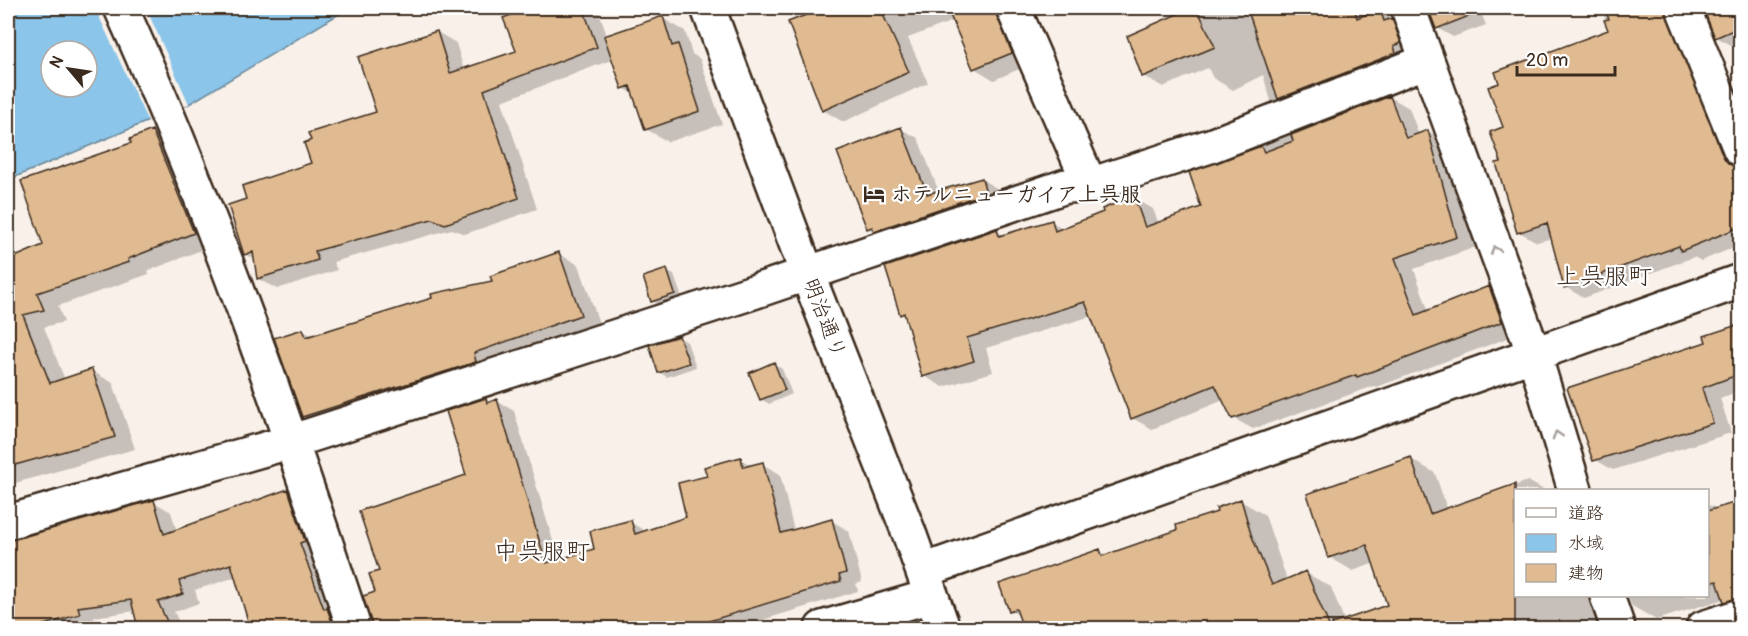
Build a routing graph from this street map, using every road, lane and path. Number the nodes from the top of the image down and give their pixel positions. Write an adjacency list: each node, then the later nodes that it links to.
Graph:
1 (121, 8): 12 (street)
2 (708, 8): 9 (street, 明治通り)
3 (1013, 8): 8 (street)
4 (1408, 8): 6 (street)
5 (1683, 8): 7 (street)
6 (1427, 61): 8 (street); 11 (street, one-way to 6)
7 (1740, 149)
8 (1090, 185): 9 (street)
9 (807, 273): 12 (street); 15 (street, 明治通り)
10 (1740, 280): 11 (street)
11 (1534, 354): 13 (street, one-way to 11); 15 (street)
12 (293, 441): 14 (street); 18 (street)
13 (1575, 489)
14 (8, 522)
15 (927, 584): 19 (street); 20 (street, 明治通り)
16 (1607, 597): 21 (street)
17 (1740, 616): 22 (street)
18 (354, 628)
19 (822, 628)
20 (943, 628)
21 (1618, 628)
22 (1703, 628)

